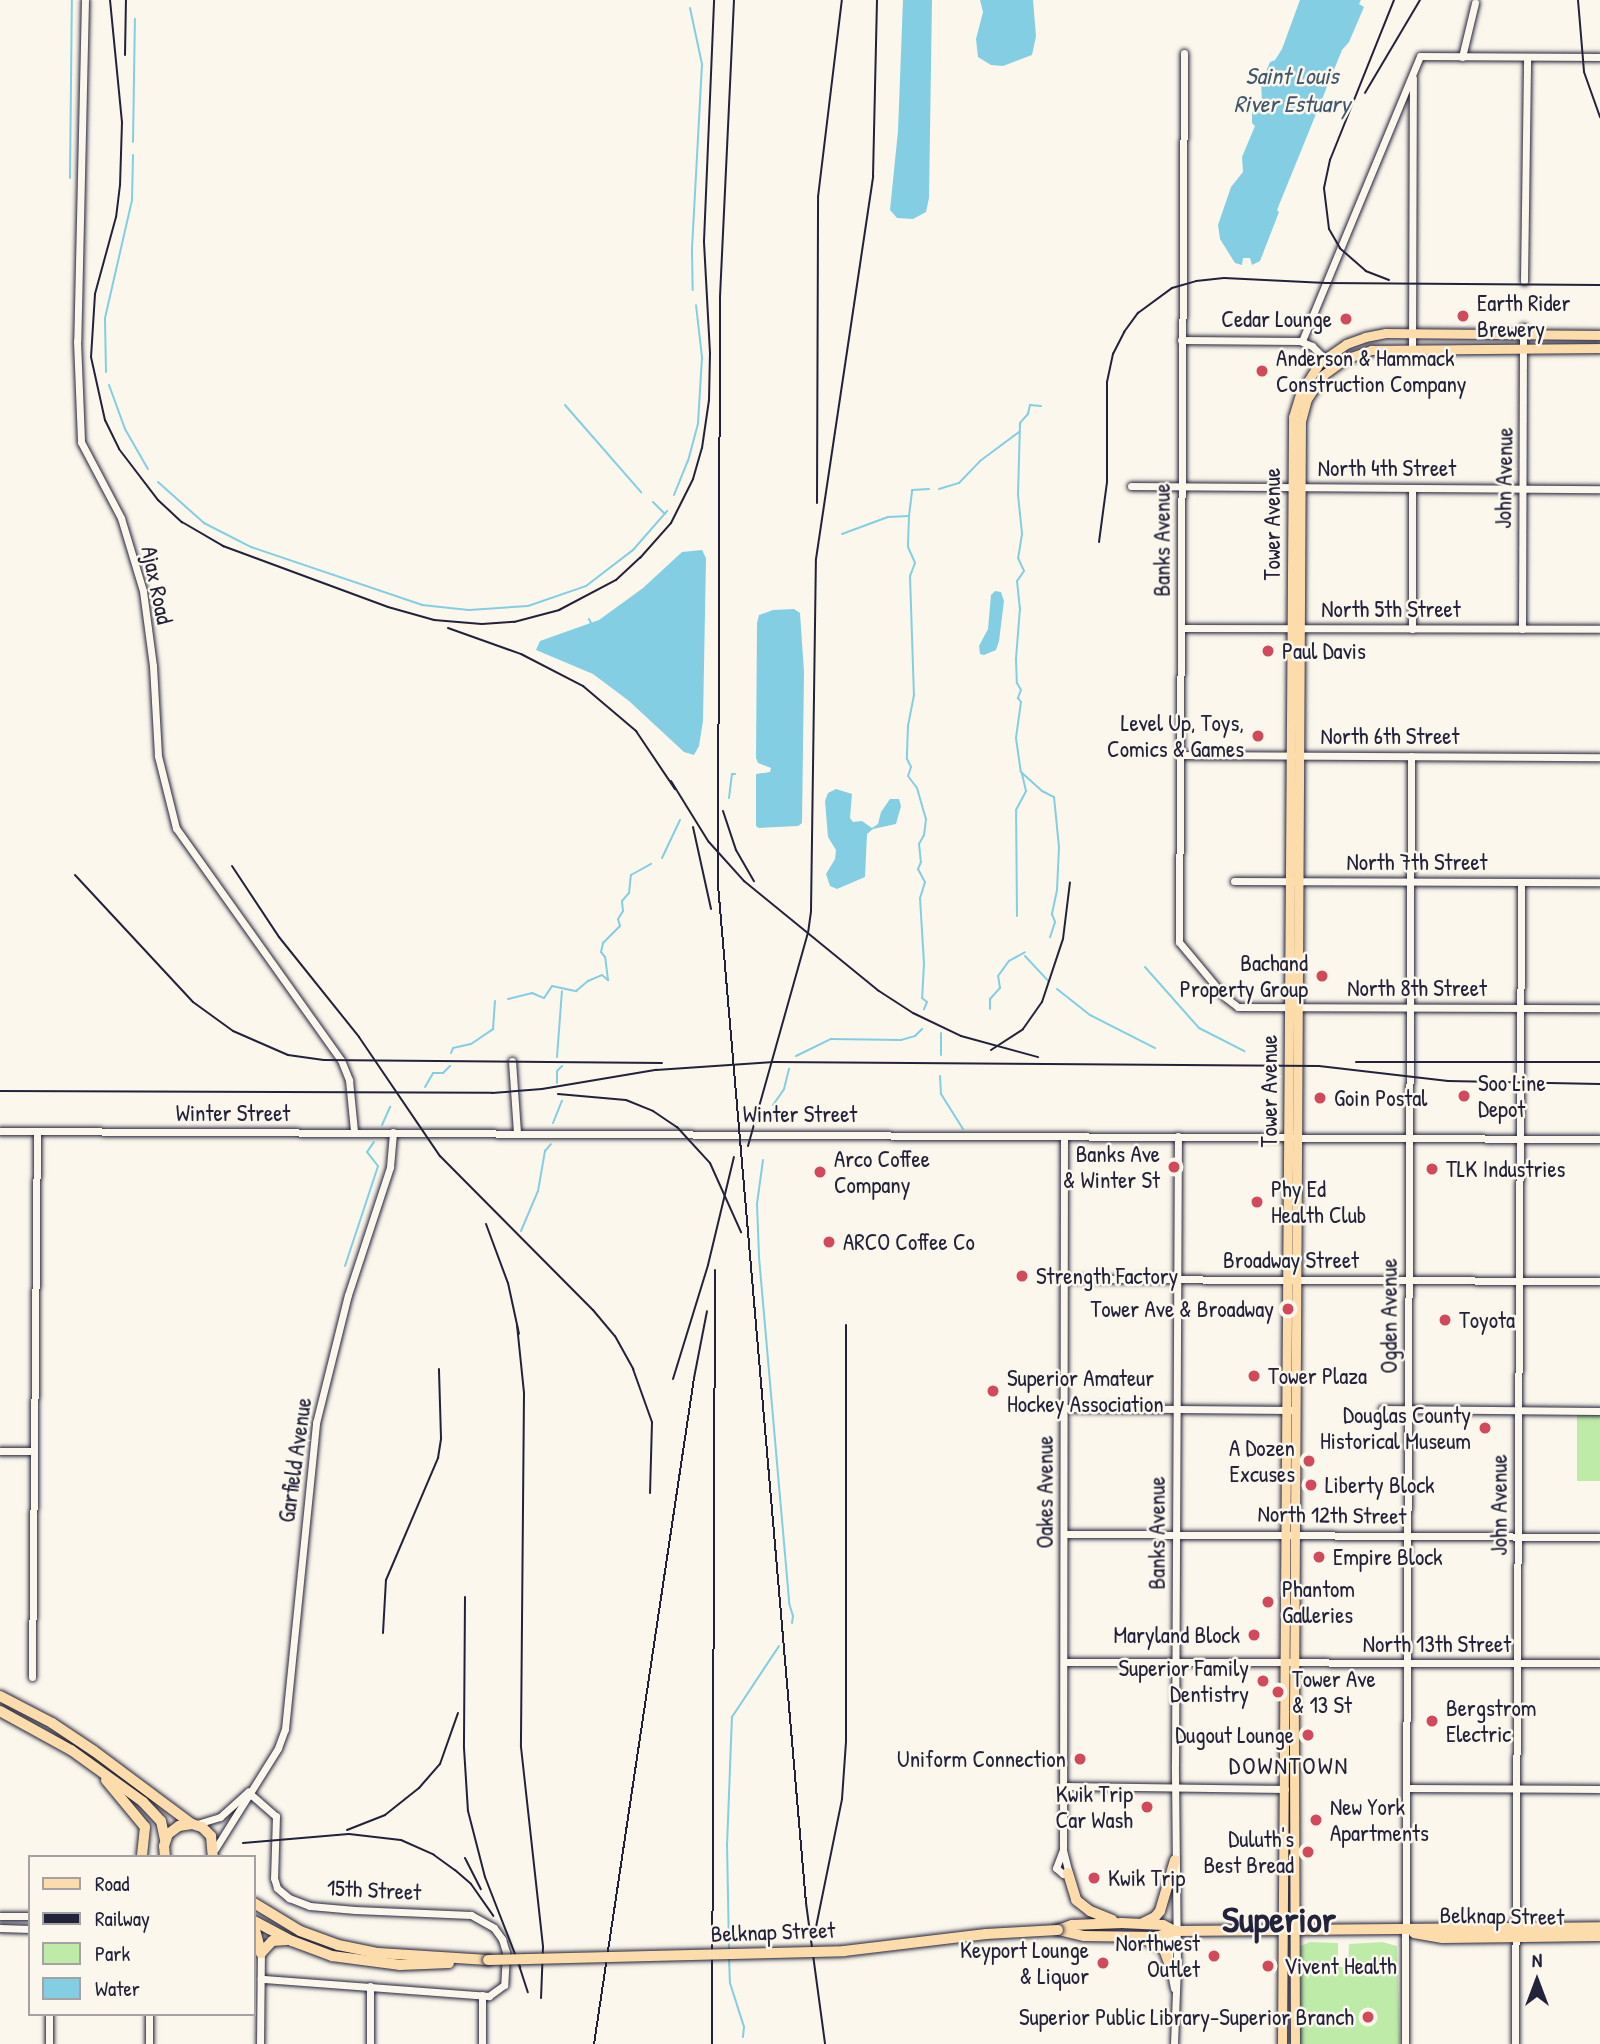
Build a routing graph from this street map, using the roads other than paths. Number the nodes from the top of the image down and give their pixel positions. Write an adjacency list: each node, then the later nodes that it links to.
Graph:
1 (85, 0): 47 (street, Ajax Road)
2 (1475, 3): 4 (street)
3 (1184, 53): 12 (street, Banks Avenue)
4 (1462, 57): 5 (street); 7 (street)
5 (1527, 57): 6 (street); 8 (street)
6 (1600, 57)
7 (1413, 73): 10 (street); 13 (street)
8 (1524, 281)
9 (1523, 331): 10 (main road); 11 (main road); 15 (street, John Avenue)
10 (1412, 333): 14 (street); 17 (main road)
11 (1600, 335)
12 (1181, 340): 13 (street); 20 (street, Banks Avenue)
13 (1301, 341): 17 (street)
14 (1412, 348): 15 (main road); 18 (main road)
15 (1523, 348): 16 (main road); 23 (street, John Avenue)
16 (1600, 348)
17 (1325, 358): 18 (street); 21 (main road, Tower Avenue)
18 (1333, 367): 21 (main road, Tower Avenue)
19 (1132, 486): 20 (street, North 4th Street)
20 (1181, 486): 21 (street, North 4th Street); 25 (street, Banks Avenue)
21 (1296, 487): 22 (street, North 4th Street); 26 (main road, Tower Avenue)
22 (1412, 488): 23 (street, North 4th Street); 27 (street)
23 (1523, 488): 24 (street, North 4th Street); 28 (street, John Avenue)
24 (1600, 489)
25 (1181, 628): 26 (street, North 5th Street); 30 (street, Banks Avenue)
26 (1295, 628): 27 (street, North 5th Street); 31 (main road, Tower Avenue)
27 (1412, 629): 28 (street, North 5th Street)
28 (1522, 629): 29 (street, North 5th Street)
29 (1600, 629)
30 (1181, 755): 31 (street, North 6th Street); 39 (street, Banks Avenue)
31 (1294, 755): 32 (street, North 6th Street); 35 (main road, Tower Avenue)
32 (1411, 756): 33 (street, North 6th Street); 36 (street, Ogden Avenue)
33 (1600, 757)
34 (1234, 881): 35 (street, North 7th Street)
35 (1294, 881): 36 (street, North 7th Street); 40 (main road, Tower Avenue)
36 (1410, 881): 37 (street, North 7th Street); 41 (street, Ogden Avenue)
37 (1521, 882): 38 (street, North 7th Street); 42 (street, John Avenue)
38 (1600, 882)
39 (1234, 1005): 40 (street, North 8th Street)
40 (1293, 1007): 41 (street, North 8th Street); 52 (main road, Tower Avenue)
41 (1410, 1007): 42 (street, North 8th Street); 53 (street, Ogden Avenue)
42 (1522, 1008): 43 (street, North 8th Street); 54 (street, John Avenue)
43 (1600, 1008)
44 (512, 1060): 49 (street)
45 (0, 1131): 46 (street, Winter Street)
46 (37, 1131): 47 (street, Winter Street); 70 (street)
47 (354, 1131): 48 (street, Winter Street)
48 (393, 1132): 49 (street, Winter Street); 93 (street, Garfield Avenue)
49 (517, 1132): 50 (street, Winter Street)
50 (1065, 1136): 51 (street, Winter Street); 56 (street, Oakes Avenue)
51 (1178, 1136): 52 (street, Winter Street); 57 (street, Banks Avenue)
52 (1292, 1138): 53 (street, Winter Street); 58 (main road, Tower Avenue)
53 (1409, 1139): 54 (street, Winter Street); 59 (street, Ogden Avenue)
54 (1520, 1139): 55 (street, Winter Street); 60 (street, John Avenue)
55 (1600, 1139)
56 (1065, 1279): 57 (street, Broadway Street); 62 (street, Oakes Avenue)
57 (1177, 1279): 58 (street, Broadway Street); 63 (street, Banks Avenue)
58 (1292, 1280): 59 (street, Broadway Street); 65 (main road, Tower Avenue)
59 (1409, 1280): 60 (street, Broadway Street); 66 (street, Ogden Avenue)
60 (1520, 1281): 61 (street, Broadway Street); 67 (street, John Avenue)
61 (1600, 1281)
62 (1065, 1408): 63 (street); 71 (street, Oakes Avenue)
63 (1177, 1409): 65 (street); 72 (street, Banks Avenue)
64 (1382, 1409): 66 (street)
65 (1291, 1410): 73 (main road, Tower Avenue)
66 (1408, 1410): 67 (street); 74 (street, Ogden Avenue)
67 (1519, 1410): 68 (street); 75 (street, John Avenue)
68 (1600, 1411)
69 (0, 1451): 70 (street)
70 (34, 1451): 83 (street)
71 (1064, 1534): 72 (street, North 12th Street); 77 (street, Oakes Avenue)
72 (1176, 1534): 73 (street, North 12th Street); 78 (street, Banks Avenue)
73 (1291, 1534): 74 (street, North 12th Street); 79 (main road, Tower Avenue)
74 (1407, 1535): 75 (street, North 12th Street); 80 (street, Ogden Avenue)
75 (1518, 1536): 76 (street, North 12th Street); 81 (street, John Avenue)
76 (1600, 1537)
77 (1064, 1662): 78 (street, North 13th Street); 87 (street, Oakes Avenue)
78 (1175, 1662): 79 (street, North 13th Street); 88 (street, Banks Avenue)
79 (1290, 1663): 80 (street, North 13th Street); 90 (main road, Tower Avenue); 95 (main road, Tower Avenue)
80 (1407, 1663): 81 (street, North 13th Street); 89 (street, Ogden Avenue)
81 (1517, 1663): 82 (street, North 13th Street); 91 (street, John Avenue)
82 (1600, 1663)
83 (32, 1678)
84 (0, 1696): 94 (highway)
85 (0, 1711): 86 (highway)
86 (87, 1761): 96 (highway); 99 (highway)
87 (1063, 1786): 88 (street); 97 (street, Oakes Avenue)
88 (1175, 1787): 90 (street); 100 (street, Banks Avenue)
89 (1407, 1788): 91 (street); 114 (street, Ogden Avenue)
90 (1285, 1789): 95 (main road); 113 (main road, Tower Avenue)
91 (1517, 1789): 92 (street); 116 (street, John Avenue)
92 (1600, 1789)
93 (247, 1792): 94 (street, Garfield Avenue); 98 (street, Garfield Avenue); 126 (street, 15th Street)
94 (194, 1824): 96 (highway); 98 (highway)
95 (1294, 1826): 113 (main road, Tower Avenue)
96 (165, 1848)
97 (1063, 1850): 101 (street, Oakes Avenue); 101 (street, Oakes Avenue)
98 (214, 1854)
99 (142, 1855)
100 (1175, 1860): 106 (highway); 112 (street, Banks Avenue)
101 (1068, 1873): 105 (highway)
102 (256, 1904): 121 (highway, Belknap Street)
103 (0, 1916): 104 (street)
104 (28, 1916)
105 (1122, 1923): 106 (highway); 111 (highway)
106 (1142, 1923): 112 (highway)
107 (256, 1924): 119 (highway, Belknap Street)
108 (1600, 1927): 116 (highway, Belknap Street)
109 (0, 1928): 110 (street)
110 (28, 1928)
111 (1058, 1930): 117 (highway); 121 (highway, Belknap Street, bridge)
112 (1175, 1931): 113 (highway, Belknap Street); 117 (highway); 122 (street, Banks Avenue); 125 (street, Banks Avenue)
113 (1289, 1931): 114 (highway, Belknap Street); 135 (main road, Tower Avenue); 136 (main road, Tower Avenue)
114 (1405, 1931): 116 (highway, Belknap Street); 137 (street, Ogden Avenue)
115 (256, 1932): 120 (highway)
116 (1515, 1932): 118 (highway, Belknap Street); 138 (street, John Avenue)
117 (1094, 1936): 122 (highway)
118 (1600, 1936)
119 (288, 1940): 120 (highway); 121 (highway, Belknap Street)
120 (261, 1954): 123 (street)
121 (488, 1961)
122 (1169, 1963): 125 (street, Banks Avenue)
123 (261, 1979): 124 (street); 131 (street)
124 (370, 1986): 126 (street); 132 (street)
125 (1174, 1988): 134 (street, Banks Avenue)
126 (482, 1995): 133 (street)
127 (49, 2016): 129 (street)
128 (149, 2016): 130 (street)
129 (49, 2044)
130 (149, 2044)
131 (260, 2044)
132 (370, 2044)
133 (482, 2044)
134 (1174, 2044)
135 (1282, 2044)
136 (1296, 2044)
137 (1405, 2044)
138 (1516, 2044)

